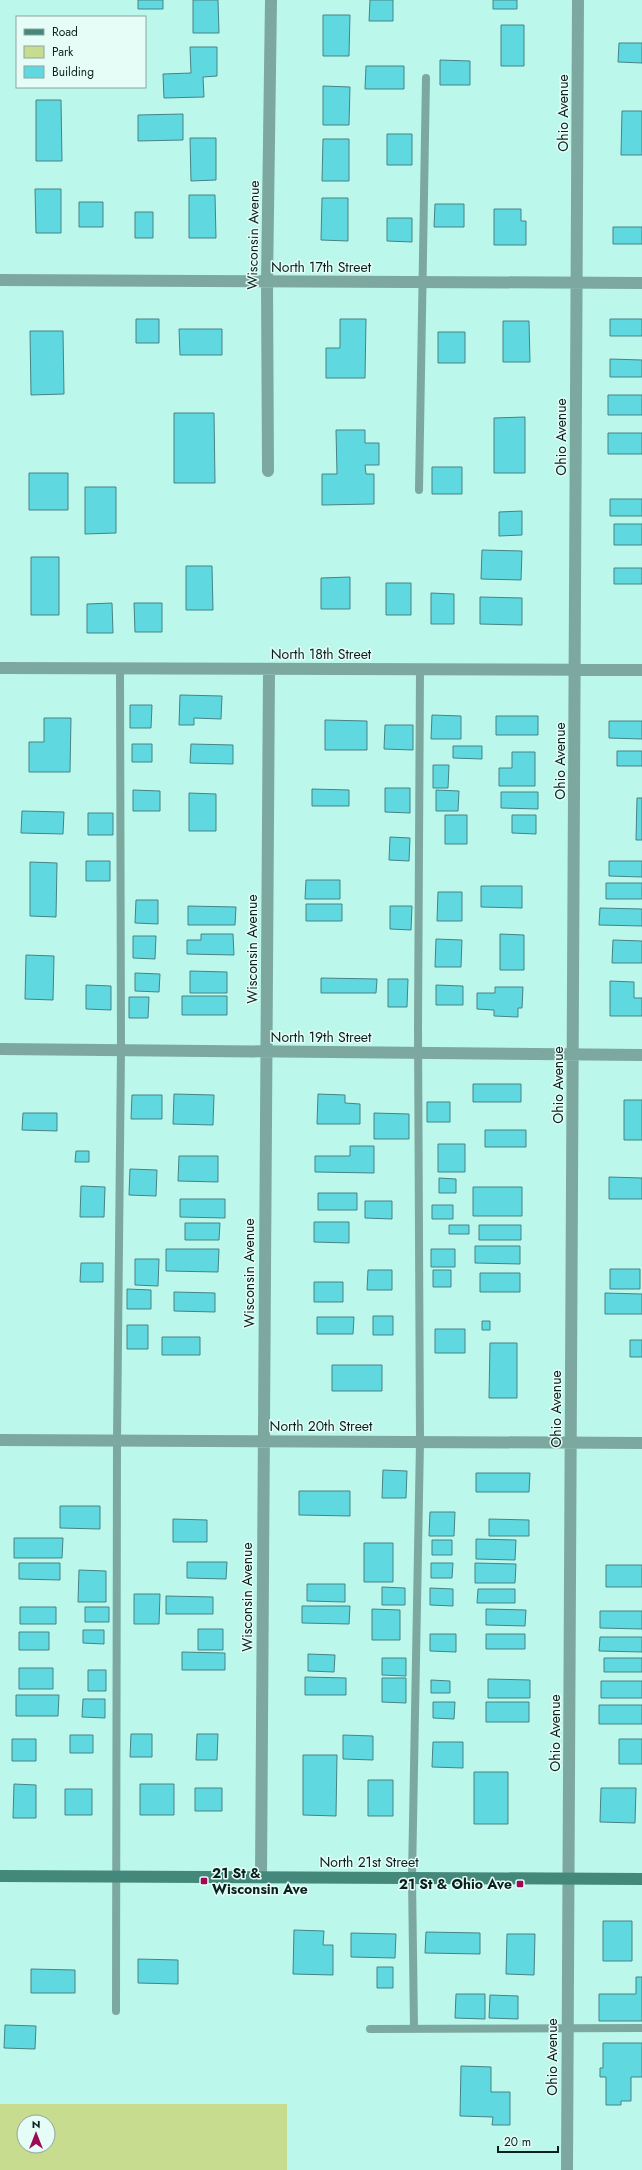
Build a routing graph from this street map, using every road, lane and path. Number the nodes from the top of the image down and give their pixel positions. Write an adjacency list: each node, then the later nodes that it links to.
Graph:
1 (271, 0): 5 (street, Wisconsin Avenue)
2 (578, 0): 7 (street, Ohio Avenue)
3 (426, 78): 6 (lane)
4 (0, 280): 5 (street, North 17th Street)
5 (267, 282): 6 (street, North 17th Street); 9 (street, Wisconsin Avenue)
6 (422, 282): 7 (street, North 17th Street); 10 (lane)
7 (577, 283): 8 (street, North 17th Street); 15 (street, Ohio Avenue)
8 (642, 283)
9 (268, 471)
10 (419, 490)
11 (0, 668): 12 (street, North 18th Street)
12 (120, 668): 13 (street, North 18th Street); 18 (lane)
13 (269, 669): 14 (street, North 18th Street); 19 (street, Wisconsin Avenue)
14 (420, 669): 15 (street, North 18th Street); 20 (lane)
15 (575, 670): 16 (street, North 18th Street); 21 (street, Ohio Avenue)
16 (642, 670)
17 (0, 1049): 18 (street, North 19th Street)
18 (121, 1050): 19 (street, North 19th Street); 24 (lane)
19 (266, 1052): 20 (street, North 19th Street); 25 (street, Wisconsin Avenue)
20 (418, 1053): 21 (street, North 19th Street); 26 (lane)
21 (574, 1054): 22 (street, North 19th Street); 27 (street, Ohio Avenue)
22 (642, 1055)
23 (0, 1440): 24 (street, North 20th Street)
24 (117, 1440): 25 (street, North 20th Street); 32 (lane)
25 (264, 1440): 26 (street, North 20th Street); 30 (street, Wisconsin Avenue)
26 (420, 1442): 27 (street, North 20th Street); 31 (lane)
27 (571, 1442): 28 (street, North 20th Street); 33 (street, Ohio Avenue)
28 (642, 1442)
29 (0, 1876): 32 (street, North 21st Street)
30 (260, 1877): 31 (street, North 21st Street); 32 (street, North 21st Street)
31 (412, 1877): 33 (street, North 21st Street); 39 (lane)
32 (116, 1878): 35 (lane)
33 (569, 1879): 34 (street, North 21st Street); 36 (street, Ohio Avenue)
34 (642, 1879)
35 (116, 2011)
36 (567, 2028): 37 (lane); 39 (lane); 40 (street, Ohio Avenue)
37 (642, 2028)
38 (370, 2029): 39 (lane)
39 (414, 2029)
40 (567, 2170)

